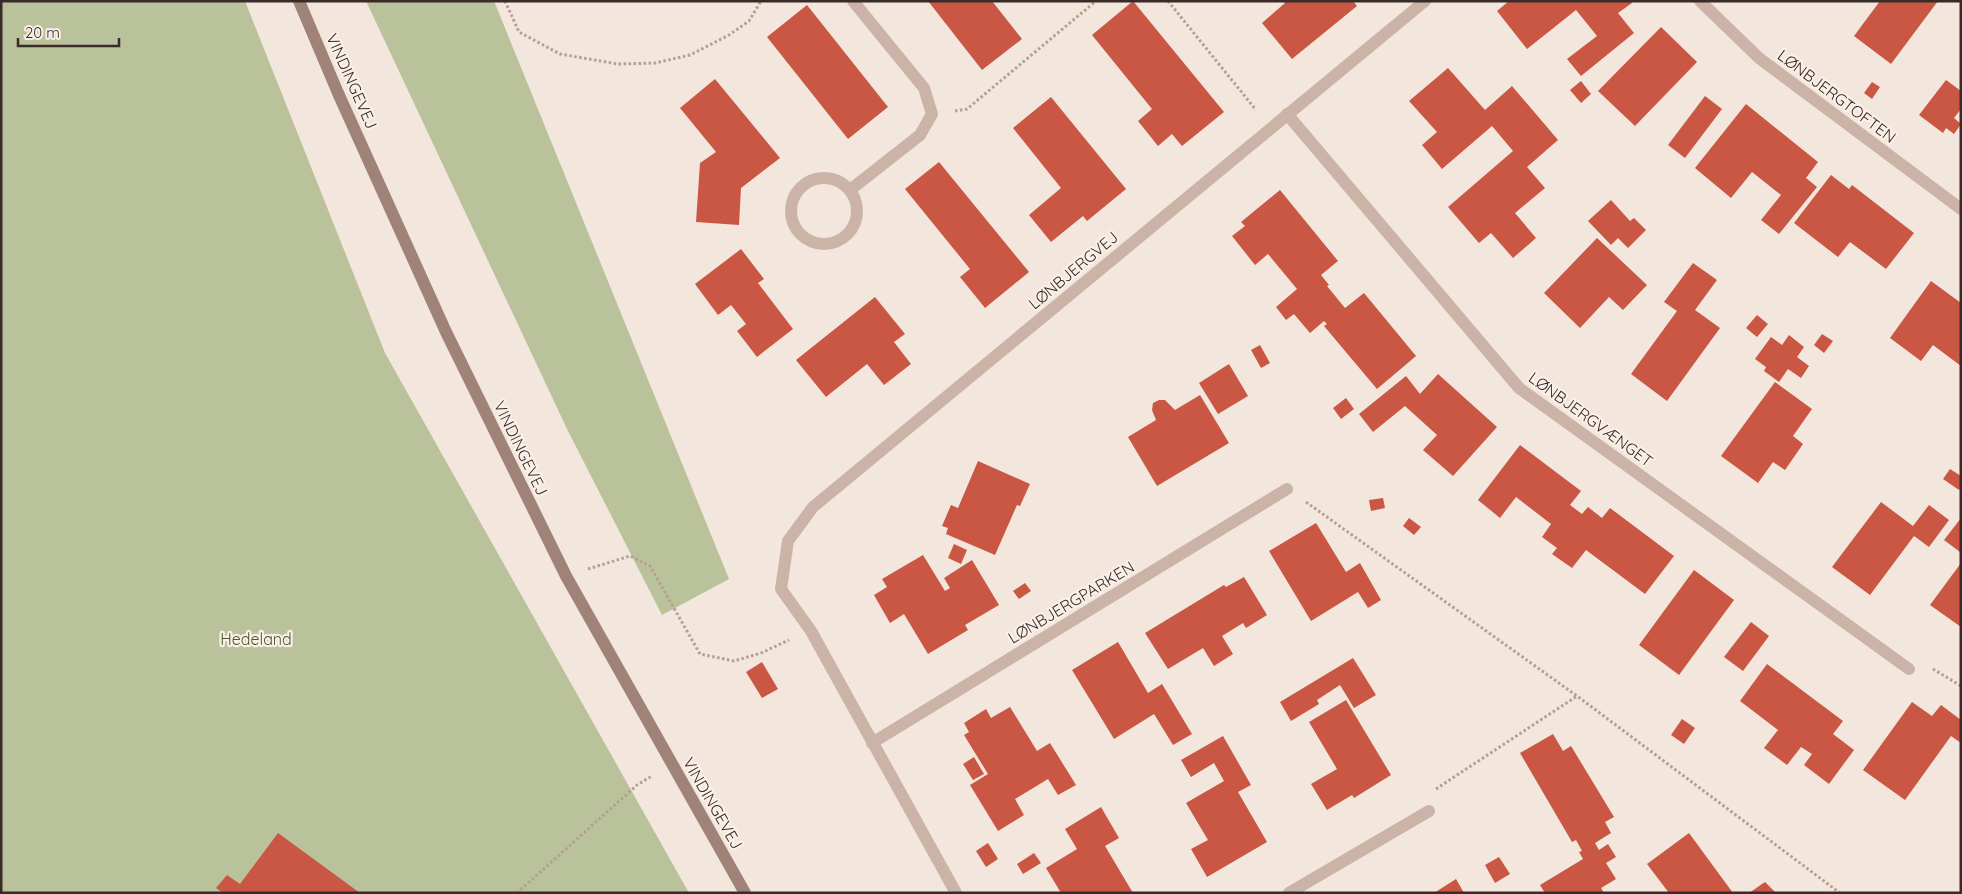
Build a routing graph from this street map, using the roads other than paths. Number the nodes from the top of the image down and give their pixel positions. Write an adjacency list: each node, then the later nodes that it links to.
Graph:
1 (299, 1): 12 (main road, VINDINGEVEJ)
2 (853, 1): 6 (street)
3 (1425, 1): 5 (street, LØNBJERGVEJ)
4 (1700, 1): 7 (street, LØNBJERGTOFTEN)
5 (1287, 114): 9 (street, LØNBJERGVÆNGET); 10 (street, LØNBJERGVEJ)
6 (850, 190): 6 (street)
7 (1961, 209)
8 (1287, 489): 10 (street, LØNBJERGPARKEN)
9 (1909, 669)
10 (872, 743): 13 (street)
11 (1428, 811): 14 (street)
12 (745, 893)
13 (956, 893)
14 (1289, 893)

